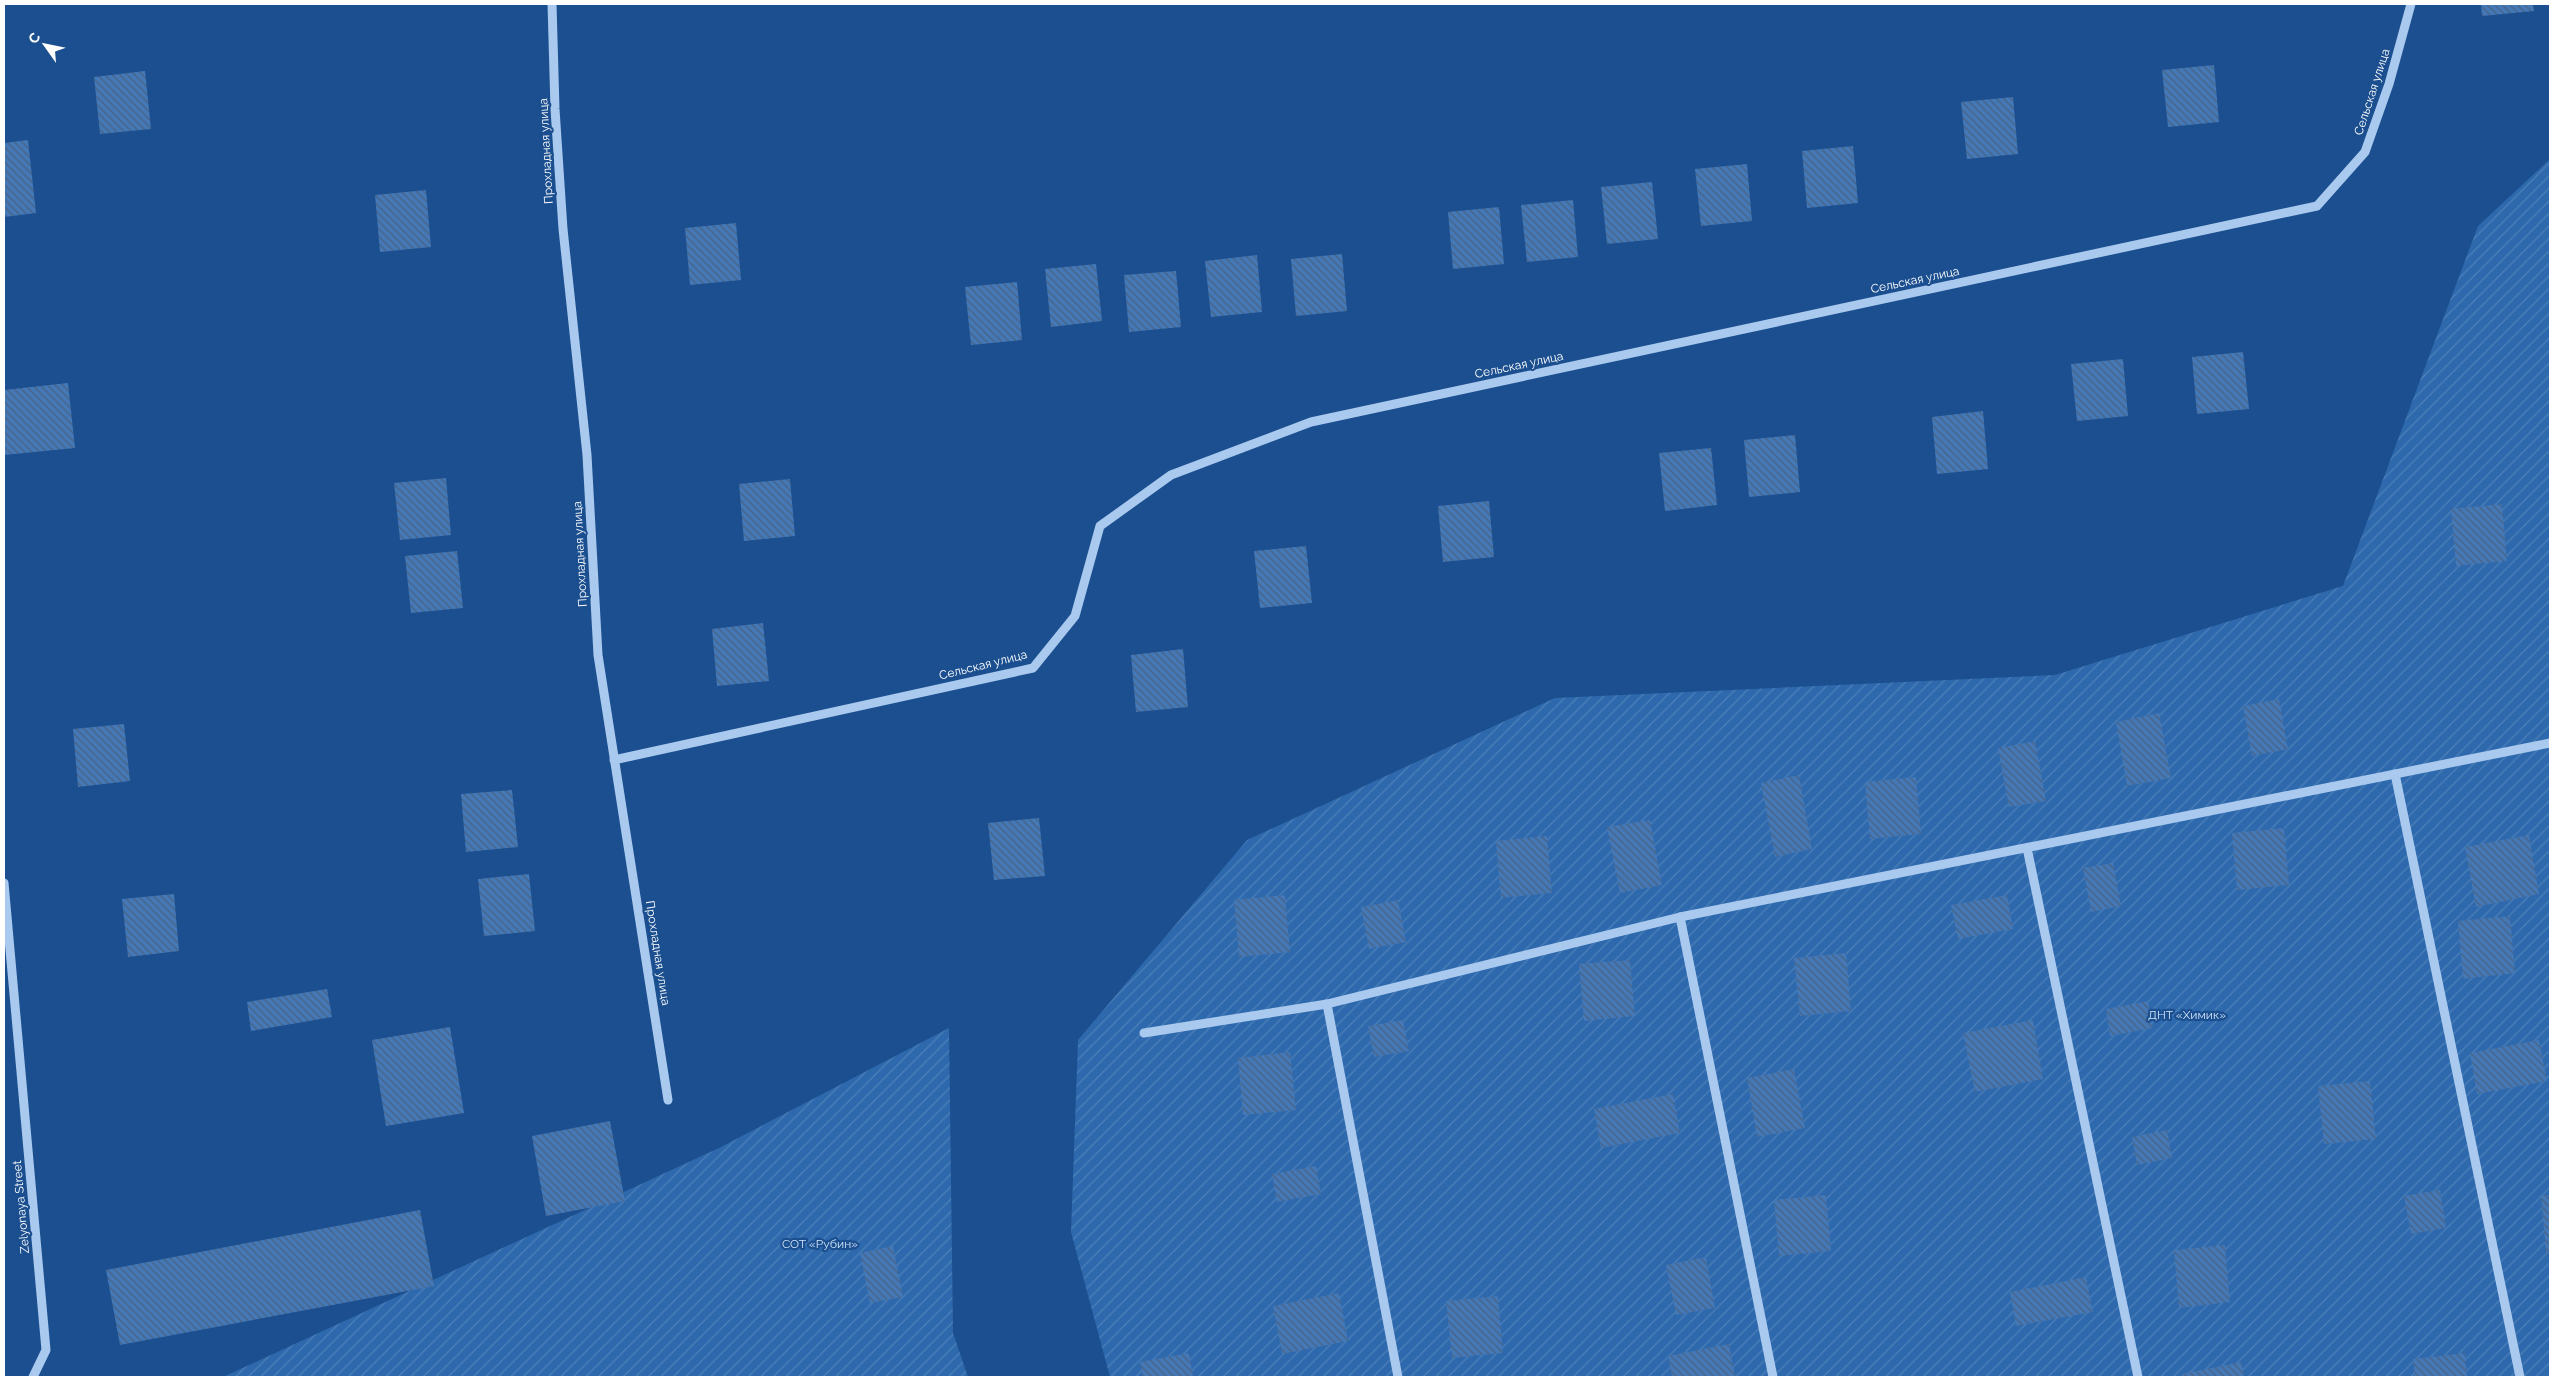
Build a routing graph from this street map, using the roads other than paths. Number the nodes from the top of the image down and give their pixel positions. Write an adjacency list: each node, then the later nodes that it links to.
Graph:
1 (552, 4): 4 (street, Прохладная улица)
2 (2411, 4): 4 (street, Сельская улица)
3 (2550, 743): 5 (street)
4 (614, 760): 11 (street, Прохладная улица)
5 (2396, 774): 6 (street); 16 (street)
6 (2027, 848): 8 (street); 15 (street)
7 (4, 883): 12 (street, Zelyonaya Street)
8 (1680, 917): 9 (street); 14 (street)
9 (1327, 1004): 10 (street); 13 (street)
10 (1144, 1033)
11 (668, 1100)
12 (33, 1377)
13 (1398, 1377)
14 (1773, 1377)
15 (2138, 1377)
16 (2520, 1377)

